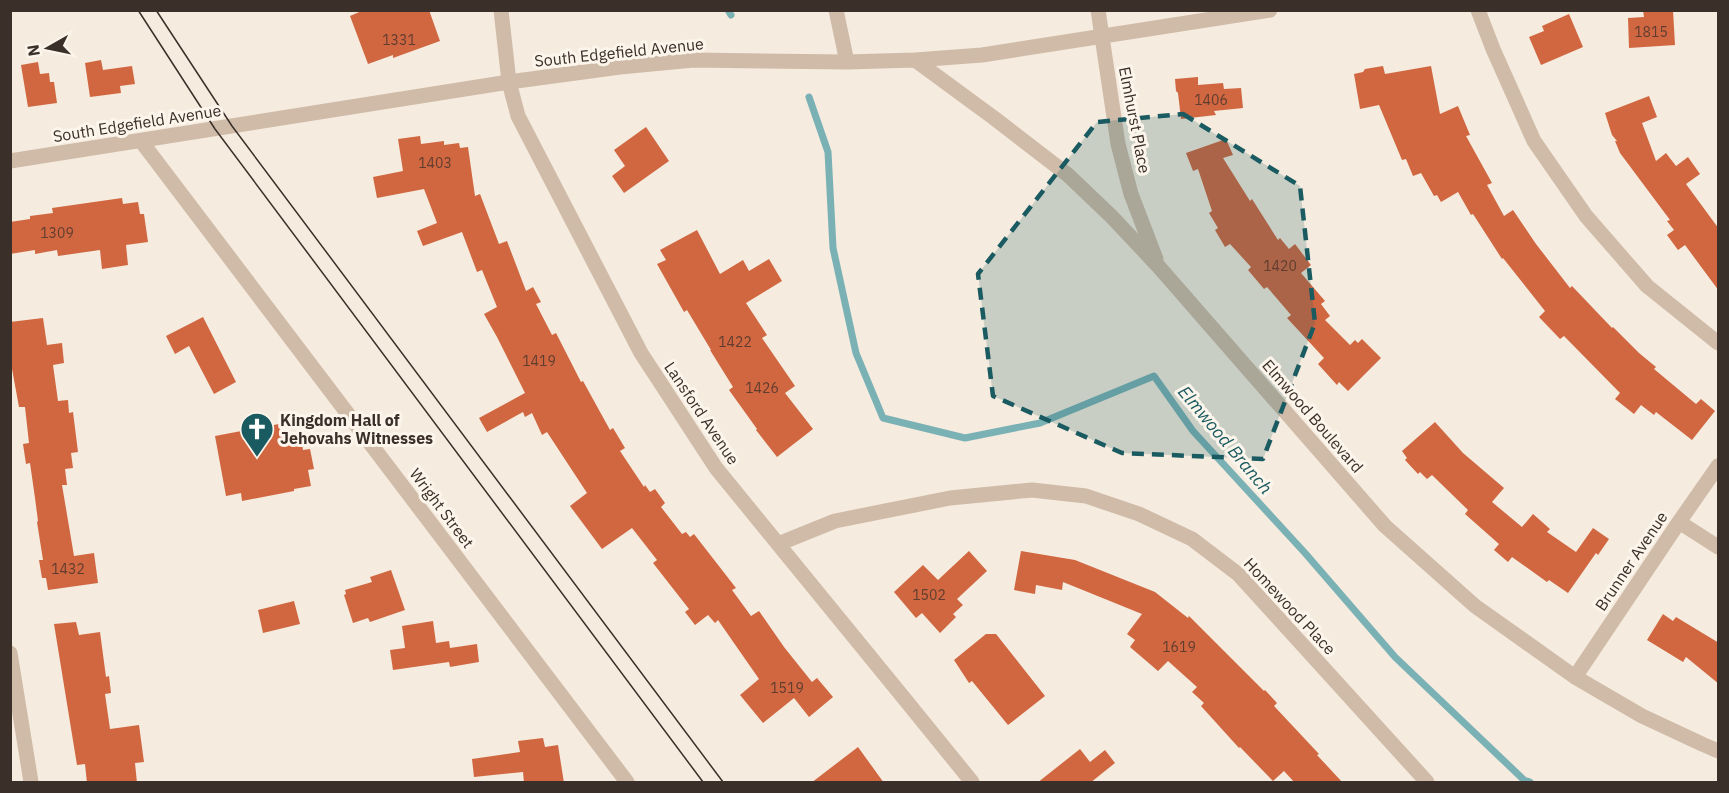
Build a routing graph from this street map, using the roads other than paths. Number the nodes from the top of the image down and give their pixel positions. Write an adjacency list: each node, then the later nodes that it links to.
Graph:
1 (501, 10): 9 (street, Lansford Avenue)
2 (836, 10): 8 (street)
3 (1098, 10): 6 (street, Elmhurst Place)
4 (1270, 10): 6 (street, South Edgefield Avenue)
5 (1478, 10): 13 (street)
6 (1102, 36): 7 (street, South Edgefield Avenue); 12 (street, Elmhurst Place)
7 (915, 60): 8 (street, South Edgefield Avenue); 12 (street, Elmwood Boulevard)
8 (847, 62): 9 (street, South Edgefield Avenue)
9 (509, 82): 10 (street, South Edgefield Avenue); 16 (street, Lansford Avenue)
10 (141, 141): 11 (street, South Edgefield Avenue); 22 (street, Wright Street)
11 (10, 161)
12 (1160, 267): 19 (street, Elmwood Boulevard)
13 (1719, 344)
14 (1719, 466): 15 (street, Brunner Avenue)
15 (1679, 522): 17 (street); 19 (street, Brunner Avenue)
16 (778, 544): 23 (street, Lansford Avenue); 24 (street, Homewood Place)
17 (1719, 547)
18 (10, 653): 21 (street)
19 (1575, 677): 20 (street, Elmwood Boulevard)
20 (1719, 751)
21 (31, 783)
22 (627, 783)
23 (972, 783)
24 (1427, 783)

